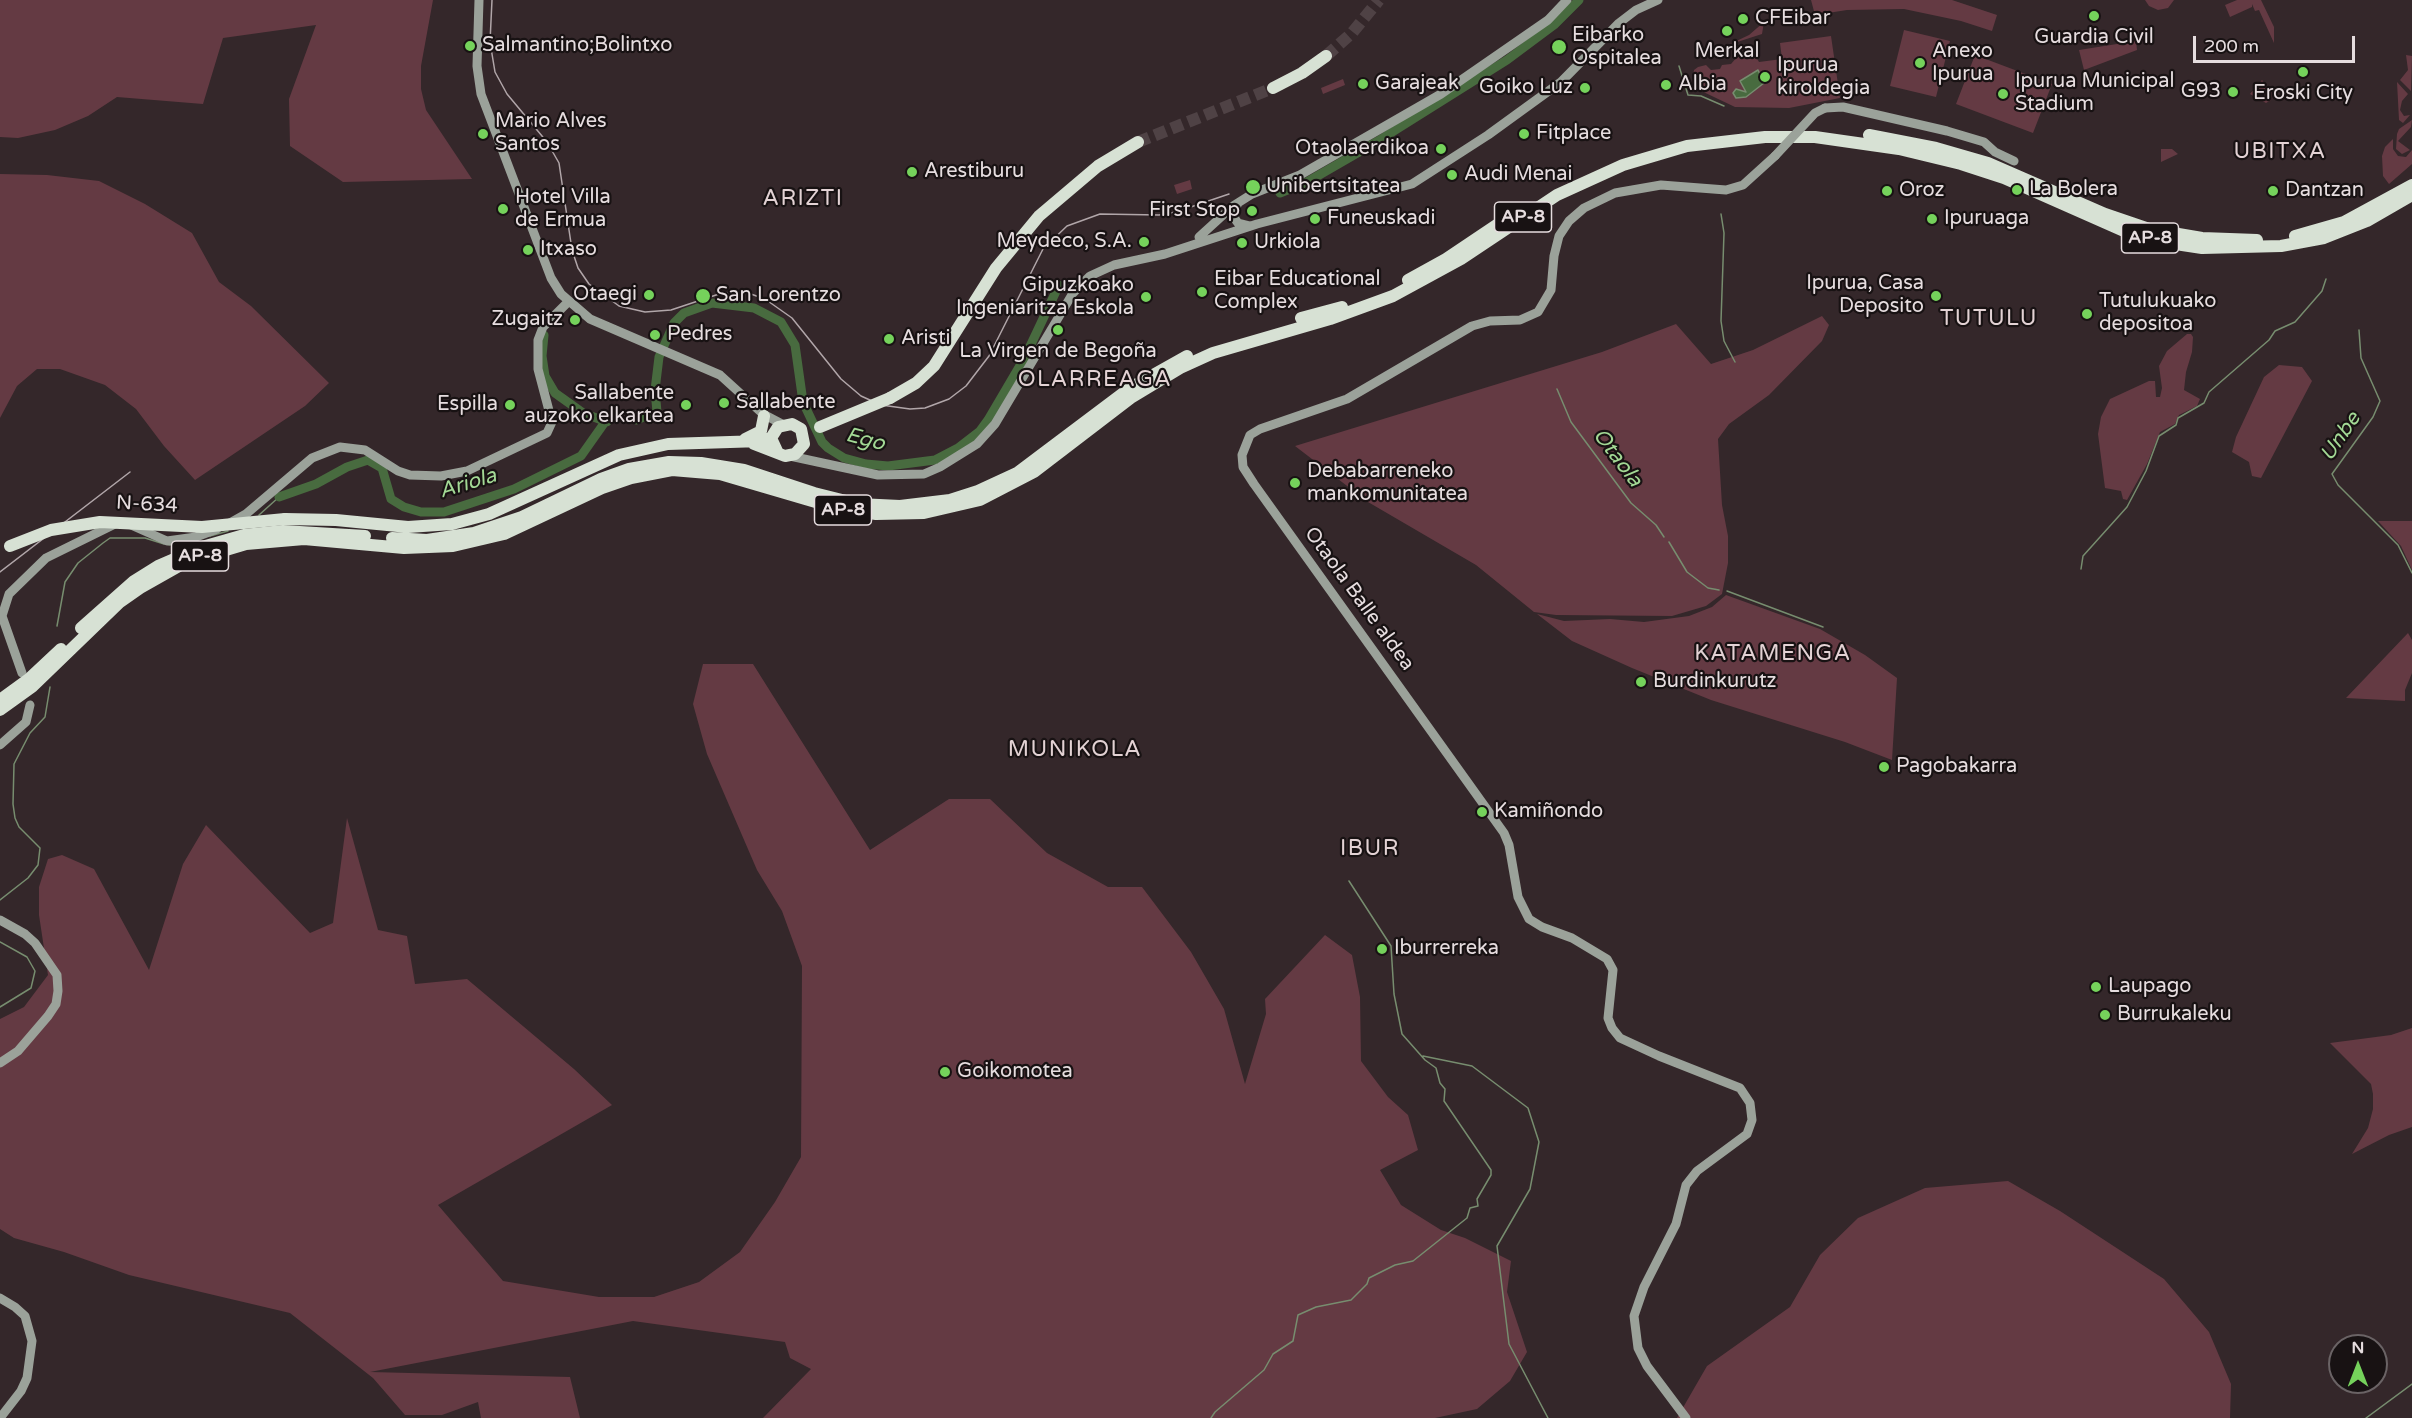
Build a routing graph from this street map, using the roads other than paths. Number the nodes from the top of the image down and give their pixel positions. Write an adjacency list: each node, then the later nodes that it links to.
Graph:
1 (479, 0): 14 (street)
2 (1567, 0): 10 (street)
3 (1658, 0): 12 (street)
4 (1326, 57): 5 (highway)
5 (1273, 88)
6 (1138, 142): 18 (highway, bridge)
7 (2014, 161): 37 (street, Otaola Balle aldea, bridge)
8 (2412, 185): 11 (highway, AP-8)
9 (2412, 195): 11 (highway, AP-8)
10 (1238, 203): 12 (street); 13 (street)
11 (2388, 205): 26 (highway, AP-8)
12 (1250, 226): 13 (street)
13 (1158, 255): 25 (street)
14 (568, 302): 15 (street); 28 (street)
15 (763, 415): 16 (street); 19 (street); 20 (highway)
16 (782, 424): 17 (highway); 19 (highway)
17 (797, 426): 18 (highway); 22 (highway)
18 (814, 429): 22 (highway)
19 (772, 436): 21 (highway); 23 (highway)
20 (732, 441): 21 (highway); 27 (highway, N-634, bridge)
21 (748, 441): 23 (highway)
22 (803, 446): 24 (highway); 25 (street)
23 (777, 451): 24 (highway)
24 (790, 456): 25 (street)
25 (811, 459)
26 (602, 483): 29 (highway, AP-8); 31 (highway, AP-8)
27 (5, 549)
28 (22, 673)
29 (0, 700)
30 (30, 705): 32 (street)
31 (0, 710)
32 (0, 745)
33 (0, 920): 34 (street)
34 (0, 1063)
35 (0, 1298): 36 (street)
36 (0, 1418)
37 (1686, 1418)

